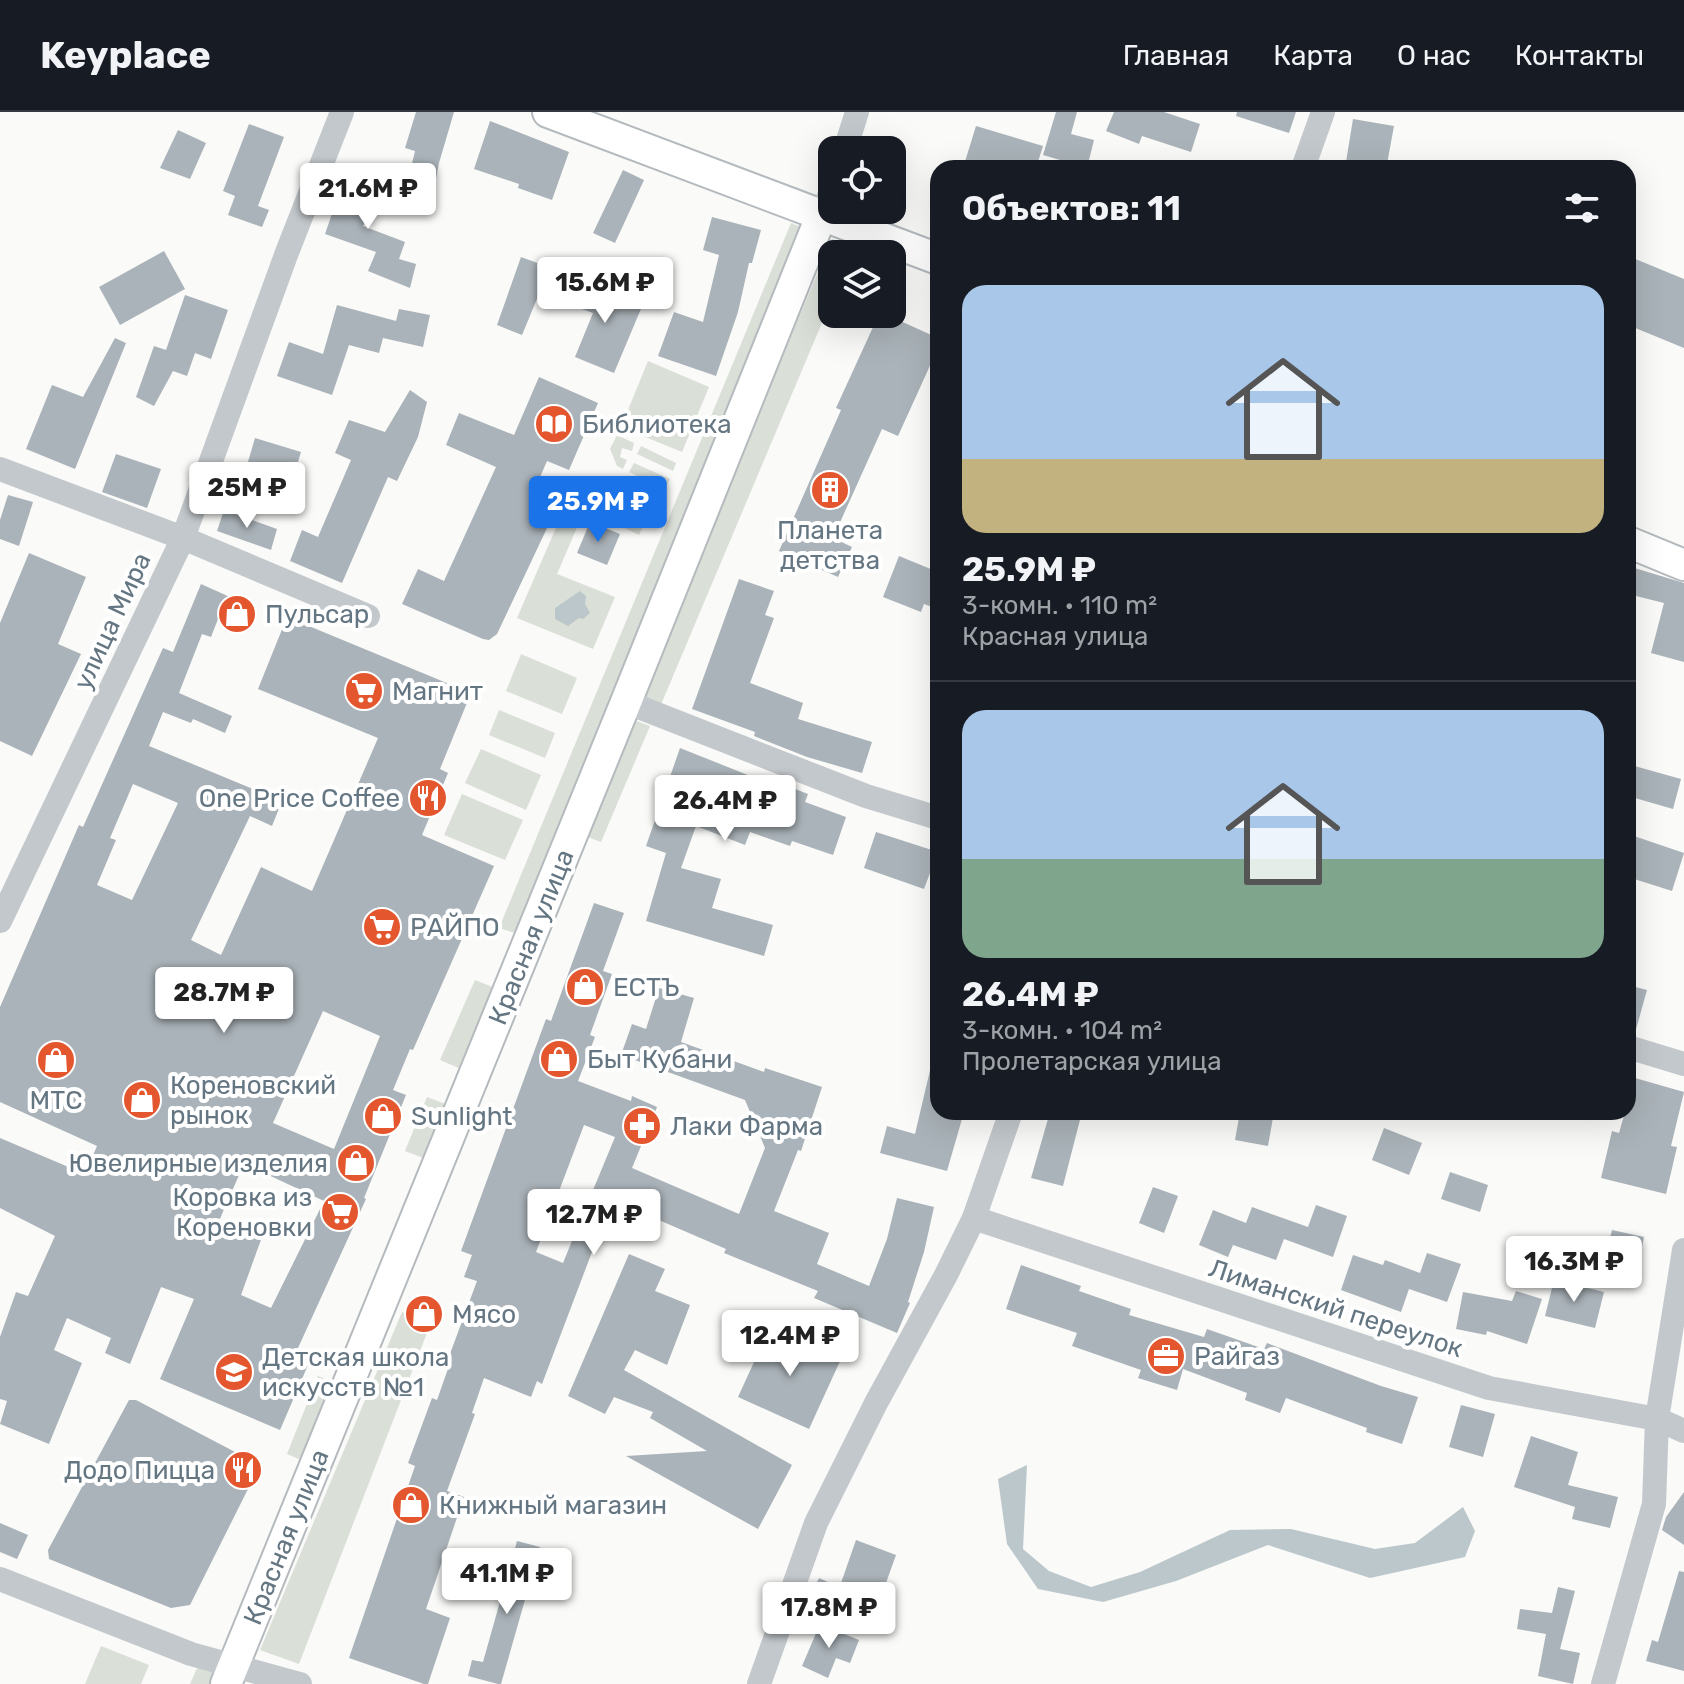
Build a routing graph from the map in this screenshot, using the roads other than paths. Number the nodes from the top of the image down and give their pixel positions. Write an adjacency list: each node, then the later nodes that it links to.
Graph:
1 (342, 112): 12 (street, улица Мира)
2 (548, 112): 7 (main road)
3 (857, 112): 5 (street)
4 (1323, 112): 6 (street)
5 (849, 136)
6 (1306, 160)
7 (818, 198)
8 (818, 223): 16 (main road, Красная улица)
9 (871, 224): 10 (main road)
10 (930, 255)
11 (0, 469): 12 (street)
12 (183, 538): 15 (street); 18 (street, улица Мира)
13 (1636, 545): 14 (main road)
14 (1684, 565)
15 (368, 616)
16 (626, 702): 17 (street); 27 (main road, Красная улица)
17 (930, 816)
18 (0, 921)
19 (1636, 1049): 20 (street)
20 (1684, 1064)
21 (1008, 1120): 22 (street)
22 (974, 1218): 24 (street, Лиманский переулок); 29 (street)
23 (1684, 1250): 24 (street)
24 (1657, 1419): 25 (street, Лиманский переулок); 30 (street)
25 (1684, 1431)
26 (0, 1579): 27 (street)
27 (229, 1676): 28 (street)
28 (300, 1684)
29 (759, 1684)
30 (1603, 1684)

